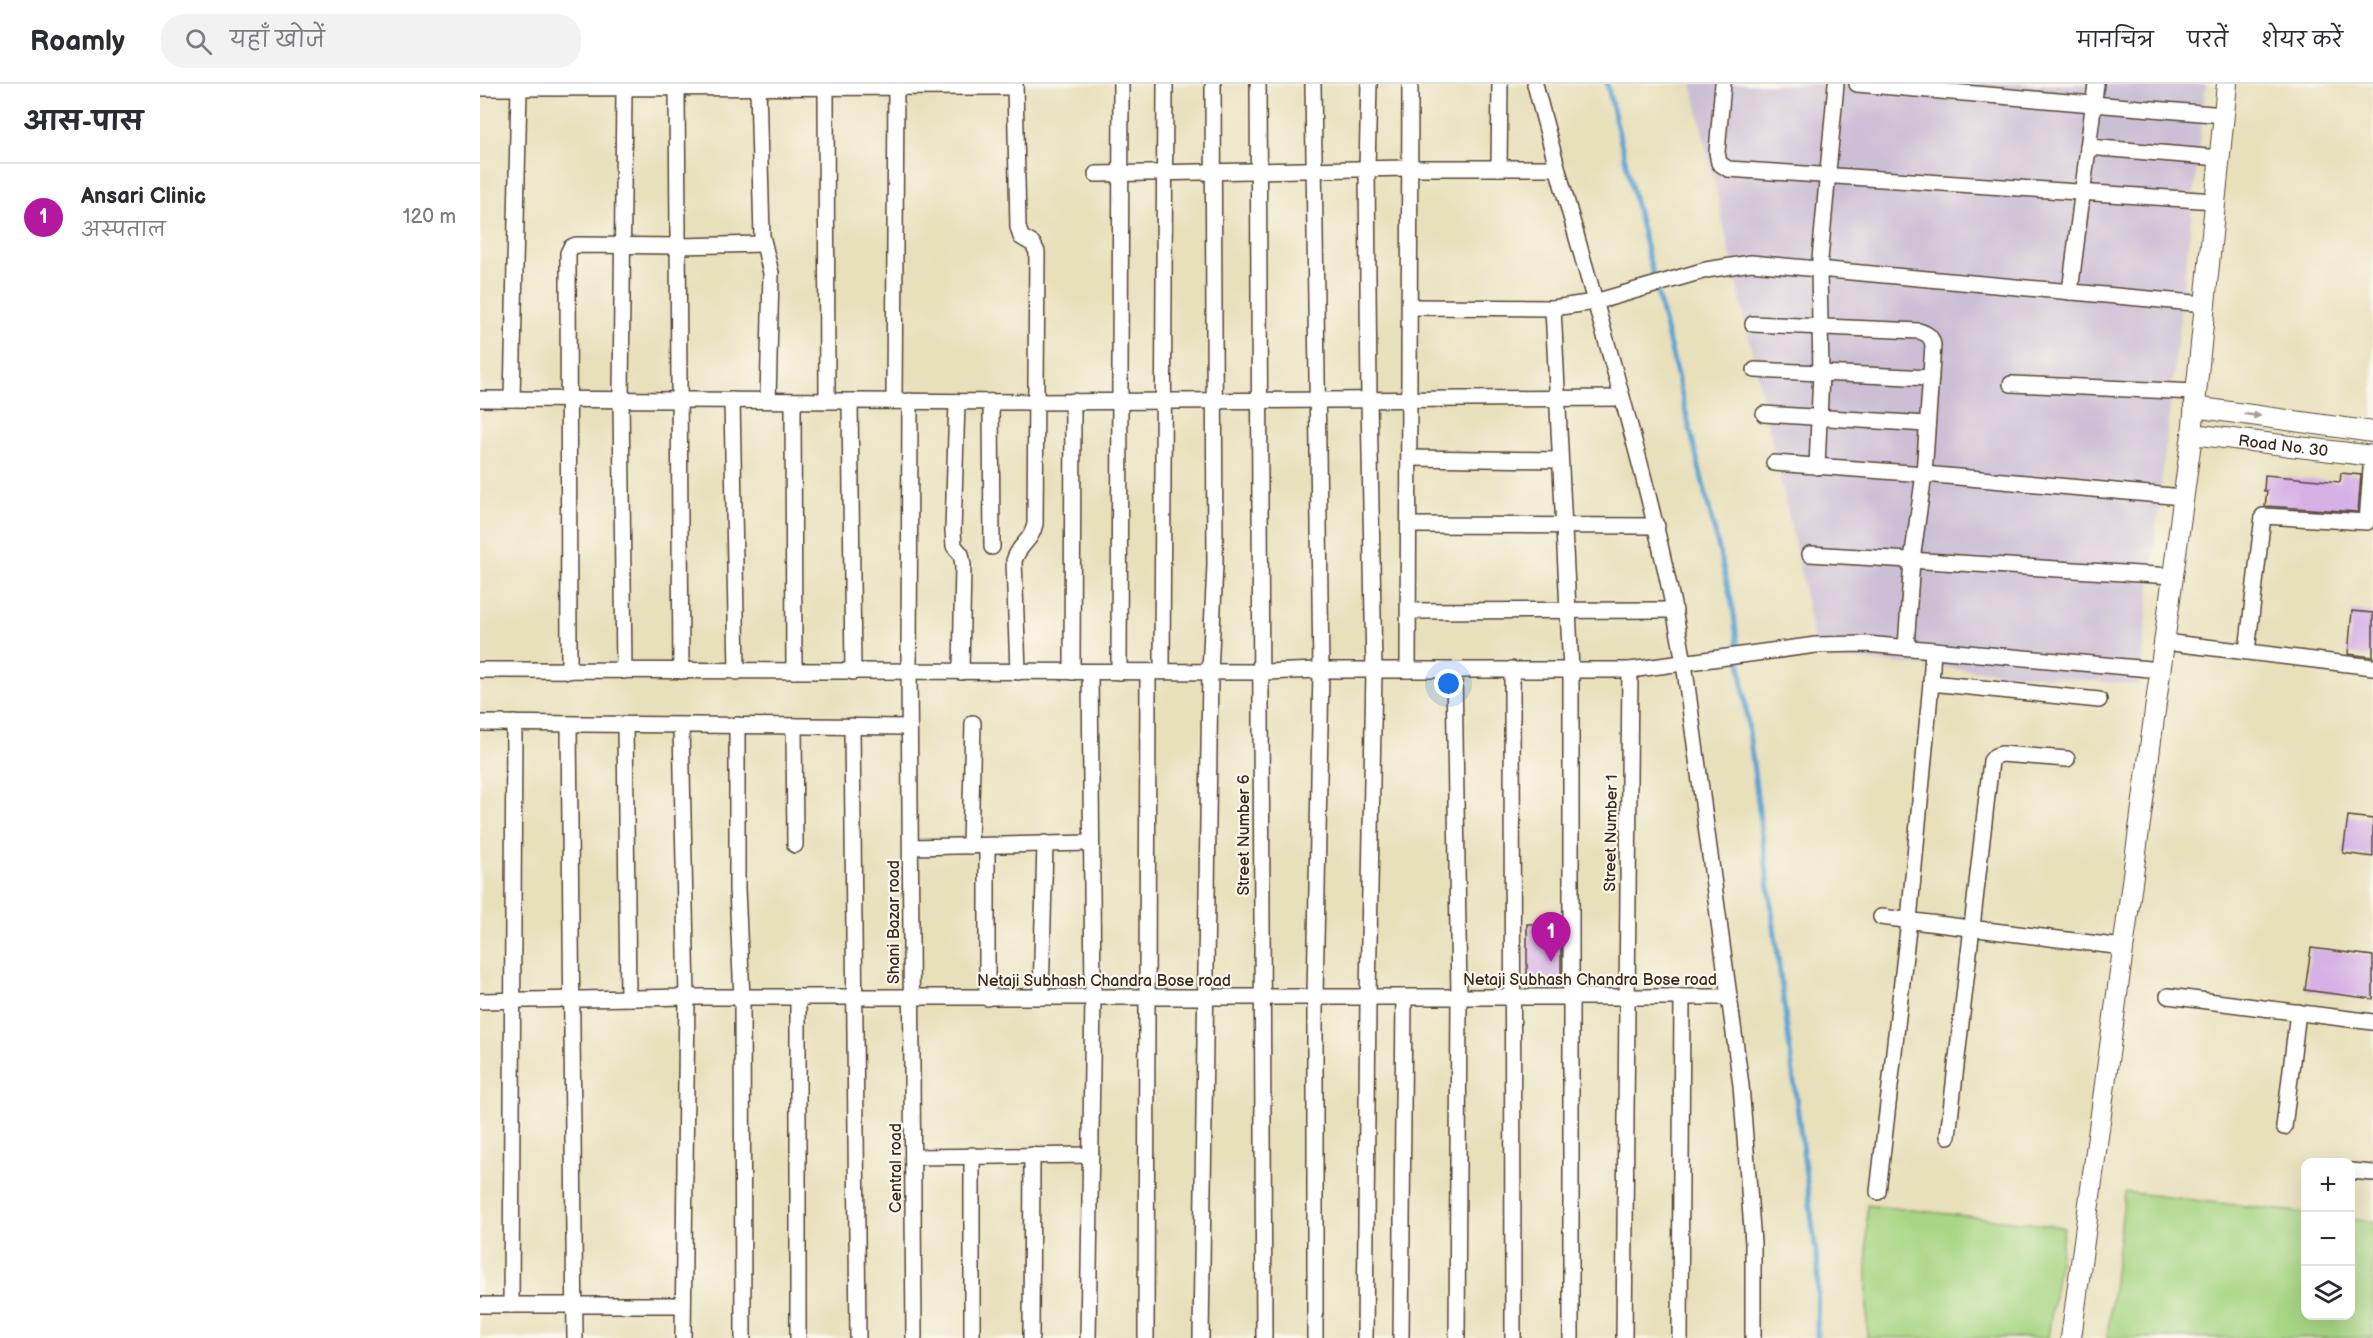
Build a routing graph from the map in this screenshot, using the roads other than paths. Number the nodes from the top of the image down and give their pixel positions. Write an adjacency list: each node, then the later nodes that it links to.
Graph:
1 (1121, 84): 35 (street)
2 (1165, 84): 34 (street)
3 (1213, 84): 32 (street)
4 (1258, 84): 33 (street, Street Number 6)
5 (1313, 84): 31 (street)
6 (1369, 84): 30 (street)
7 (1410, 84): 27 (street)
8 (1500, 84): 28 (street)
9 (1535, 84): 29 (street)
10 (1722, 84): 37 (street)
11 (1836, 84): 37 (street)
12 (1857, 84): 23 (street)
13 (2096, 84): 23 (street)
14 (2227, 84): 24 (street)
15 (896, 86): 16 (street); 20 (street); 72 (street)
16 (1015, 86): 80 (street)
17 (528, 87): 18 (street); 21 (street); 57 (street)
18 (480, 88)
19 (758, 88): 20 (street); 22 (street); 40 (street)
20 (826, 88): 70 (street)
21 (624, 89): 22 (street); 41 (street)
22 (677, 89): 42 (street)
23 (2094, 104): 24 (street); 25 (street)
24 (2224, 115): 26 (street)
25 (2088, 147): 26 (street); 38 (street)
26 (2220, 158): 39 (street)
27 (1409, 168): 28 (street); 30 (street); 47 (street)
28 (1499, 168): 29 (street)
29 (1556, 168): 45 (street)
30 (1367, 169): 31 (street); 60 (street)
31 (1313, 170): 33 (street); 68 (street)
32 (1214, 171): 33 (street); 34 (street); 66 (street)
33 (1258, 171): 67 (street, Street Number 6)
34 (1166, 172): 35 (street); 76 (street)
35 (1122, 173): 36 (street); 75 (street)
36 (1096, 174)
37 (1827, 176): 38 (street); 43 (street)
38 (2082, 193): 39 (street); 44 (street)
39 (2215, 201): 46 (street)
40 (763, 244): 42 (street); 64 (street)
41 (622, 245): 42 (street); 58 (street); 59 (street)
42 (679, 246): 62 (street)
43 (1819, 270): 44 (street); 45 (street); 50 (street)
44 (2070, 292): 46 (street)
45 (1601, 300): 48 (street); 55 (street)
46 (2205, 304): 69 (street)
47 (1410, 307): 48 (street); 77 (street)
48 (1553, 308): 61 (street)
49 (1753, 324): 50 (street)
50 (1820, 327): 52 (street); 53 (street)
51 (1755, 370): 52 (street)
52 (1821, 373): 53 (street); 82 (street)
53 (1931, 378): 83 (street)
54 (2011, 384): 69 (street)
55 (1622, 398): 61 (street); 95 (street)
56 (480, 399): 57 (street)
57 (512, 399): 58 (street)
58 (568, 399): 59 (street); 118 (street)
59 (621, 399): 62 (street); 119 (street)
60 (1369, 399): 68 (street); 77 (street); 113 (street)
61 (1557, 399): 77 (street); 88 (street)
62 (680, 400): 63 (street); 120 (street)
63 (732, 400): 64 (street); 123 (street)
64 (768, 400): 65 (street)
65 (793, 400): 70 (street); 121 (street)
66 (1214, 400): 67 (street); 76 (street); 131 (street)
67 (1260, 400): 68 (street); 132 (street, Street Number 6)
68 (1317, 400): 112 (street)
69 (2195, 400): 84 (street, Road No. 30, one-way to 84); 85 (street)
70 (827, 401): 71 (street)
71 (850, 401): 72 (street); 124 (street)
72 (894, 401): 73 (street)
73 (910, 401): 78 (street); 125 (street, Shani Bazar road)
74 (1073, 401): 75 (street); 80 (street); 128 (street)
75 (1121, 401): 76 (street); 130 (street)
76 (1163, 401): 122 (street)
77 (1410, 401): 87 (street)
78 (957, 402): 79 (street); 126 (street)
79 (991, 402): 80 (street); 96 (street)
80 (1037, 402): 127 (street)
81 (1764, 414): 82 (street)
82 (1820, 419): 83 (street); 90 (street)
83 (1928, 424): 91 (street)
84 (2373, 432)
85 (2192, 434): 86 (street, Road No. 30); 92 (street)
86 (2373, 456): 106 (street)
87 (1410, 458): 88 (street); 93 (street)
88 (1560, 460): 94 (street)
89 (1774, 464): 90 (street)
90 (1817, 466): 91 (street)
91 (1924, 474): 92 (street); 98 (street)
92 (2183, 497): 99 (street)
93 (1409, 525): 94 (street); 102 (street)
94 (1562, 526): 95 (street); 101 (street)
95 (1656, 526): 100 (street)
96 (992, 547)
97 (1810, 554): 98 (street)
98 (1912, 560): 99 (street); 104 (street)
99 (2172, 576): 103 (street)
100 (1675, 610): 101 (street); 107 (street)
101 (1567, 611): 102 (street); 110 (street)
102 (1409, 612): 114 (street)
103 (2164, 642): 106 (street); 117 (street)
104 (1906, 647): 105 (street); 107 (street)
105 (1933, 650): 117 (street); 133 (street)
106 (2247, 651): 108 (street)
107 (1684, 663): 116 (street); 170 (street)
108 (2373, 667)
109 (1512, 669): 110 (street); 115 (street); 167 (street)
110 (1570, 669): 116 (street); 168 (street)
111 (480, 670): 118 (street)
112 (1321, 670): 113 (street); 132 (street); 163 (street)
113 (1374, 670): 114 (street); 164 (street)
114 (1408, 670): 115 (street)
115 (1454, 670): 166 (street)
116 (1630, 670): 156 (street, Street Number 1)
117 (2161, 670): 155 (street)
118 (569, 671): 119 (street)
119 (624, 671): 120 (street)
120 (681, 671): 123 (street)
121 (794, 671): 123 (street); 124 (street)
122 (1155, 671): 130 (street); 131 (street); 160 (street)
123 (737, 672)
124 (853, 672): 125 (street)
125 (909, 672): 126 (street); 144 (street, Shani Bazar road)
126 (961, 672): 127 (street)
127 (1018, 672): 128 (street)
128 (1072, 672): 129 (street)
129 (1090, 672): 130 (street); 147 (street)
130 (1119, 672)
131 (1210, 672): 132 (street); 161 (street)
132 (1262, 672): 162 (street, Street Number 6)
133 (1931, 683): 134 (street); 153 (street)
134 (2099, 700)
135 (480, 723): 136 (street)
136 (514, 723): 138 (street); 180 (street)
137 (973, 723): 149 (street)
138 (569, 725): 139 (street); 178 (street)
139 (626, 725): 141 (street); 171 (street)
140 (737, 725): 141 (street); 142 (street); 173 (street)
141 (681, 726): 172 (street)
142 (794, 726): 143 (street); 148 (street)
143 (852, 726): 144 (street); 175 (street)
144 (909, 727): 151 (street, Shani Bazar road)
145 (2067, 759): 154 (street)
146 (1045, 843): 147 (street); 150 (street); 158 (street)
147 (1091, 843): 159 (street)
148 (795, 845)
149 (970, 846): 150 (street); 151 (street)
150 (987, 846): 177 (street)
151 (911, 847): 176 (street, Shani Bazar road)
152 (1881, 917): 153 (street)
153 (1909, 920): 154 (street); 191 (street)
154 (1972, 928): 155 (street); 184 (street)
155 (2123, 947): 217 (street)
156 (1627, 996): 168 (street, Netaji Subhash Chandra Bose road); 169 (street, Netaji Subhash Chandra Bose road); 214 (street, Street Number 1)
157 (2168, 996): 181 (street)
158 (1041, 997): 159 (street, Netaji Subhash Chandra Bose road); 177 (street, Netaji Subhash Chandra Bose road)
159 (1093, 997): 160 (street, Netaji Subhash Chandra Bose road); 187 (street)
160 (1147, 997): 161 (street, Netaji Subhash Chandra Bose road); 205 (street)
161 (1205, 997): 162 (street, Netaji Subhash Chandra Bose road); 206 (street)
162 (1261, 997): 163 (street, Netaji Subhash Chandra Bose road); 207 (street, Street Number 6)
163 (1315, 997): 164 (street, Netaji Subhash Chandra Bose road); 208 (street)
164 (1368, 997): 165 (street, Netaji Subhash Chandra Bose road); 209 (street)
165 (1404, 997): 166 (street, Netaji Subhash Chandra Bose road); 210 (street)
166 (1459, 997): 167 (street, Netaji Subhash Chandra Bose road); 211 (street)
167 (1513, 997): 168 (street, Netaji Subhash Chandra Bose road); 212 (street)
168 (1571, 997): 213 (street)
169 (1682, 997): 170 (street, Netaji Subhash Chandra Bose road); 215 (street)
170 (1729, 997): 216 (street)
171 (628, 998): 172 (street, Netaji Subhash Chandra Bose road); 178 (street, Netaji Subhash Chandra Bose road)
172 (687, 998): 173 (street, Netaji Subhash Chandra Bose road); 195 (street)
173 (742, 998): 174 (street, Netaji Subhash Chandra Bose road); 198 (street)
174 (798, 998): 175 (street, Netaji Subhash Chandra Bose road); 199 (street)
175 (855, 998): 176 (street, Netaji Subhash Chandra Bose road); 200 (street)
176 (912, 998): 177 (street, Netaji Subhash Chandra Bose road); 188 (street, Central road)
177 (987, 998)
178 (570, 999): 180 (street, Netaji Subhash Chandra Bose road); 194 (street)
179 (480, 1000): 180 (street, Netaji Subhash Chandra Bose road)
180 (512, 1000): 193 (street)
181 (2298, 1012): 182 (street); 183 (street)
182 (2373, 1022)
183 (2284, 1127)
184 (1948, 1136)
185 (972, 1155): 186 (street); 188 (street); 202 (street)
186 (1032, 1155): 187 (street); 203 (street)
187 (1091, 1155): 204 (street)
188 (913, 1157): 201 (street, Central road)
189 (2355, 1171): 190 (street)
190 (2373, 1173)
191 (1878, 1192)
192 (480, 1305): 193 (street)
193 (511, 1305): 194 (street)
194 (574, 1305): 195 (street); 196 (street)
195 (683, 1305): 197 (street)
196 (574, 1338)
197 (684, 1338)
198 (743, 1338)
199 (798, 1338)
200 (858, 1338)
201 (914, 1338)
202 (972, 1338)
203 (1031, 1338)
204 (1088, 1338)
205 (1146, 1338)
206 (1201, 1338)
207 (1264, 1338)
208 (1316, 1338)
209 (1365, 1338)
210 (1401, 1338)
211 (1457, 1338)
212 (1513, 1338)
213 (1571, 1338)
214 (1624, 1338)
215 (1680, 1338)
216 (1753, 1338)
217 (2071, 1338)

